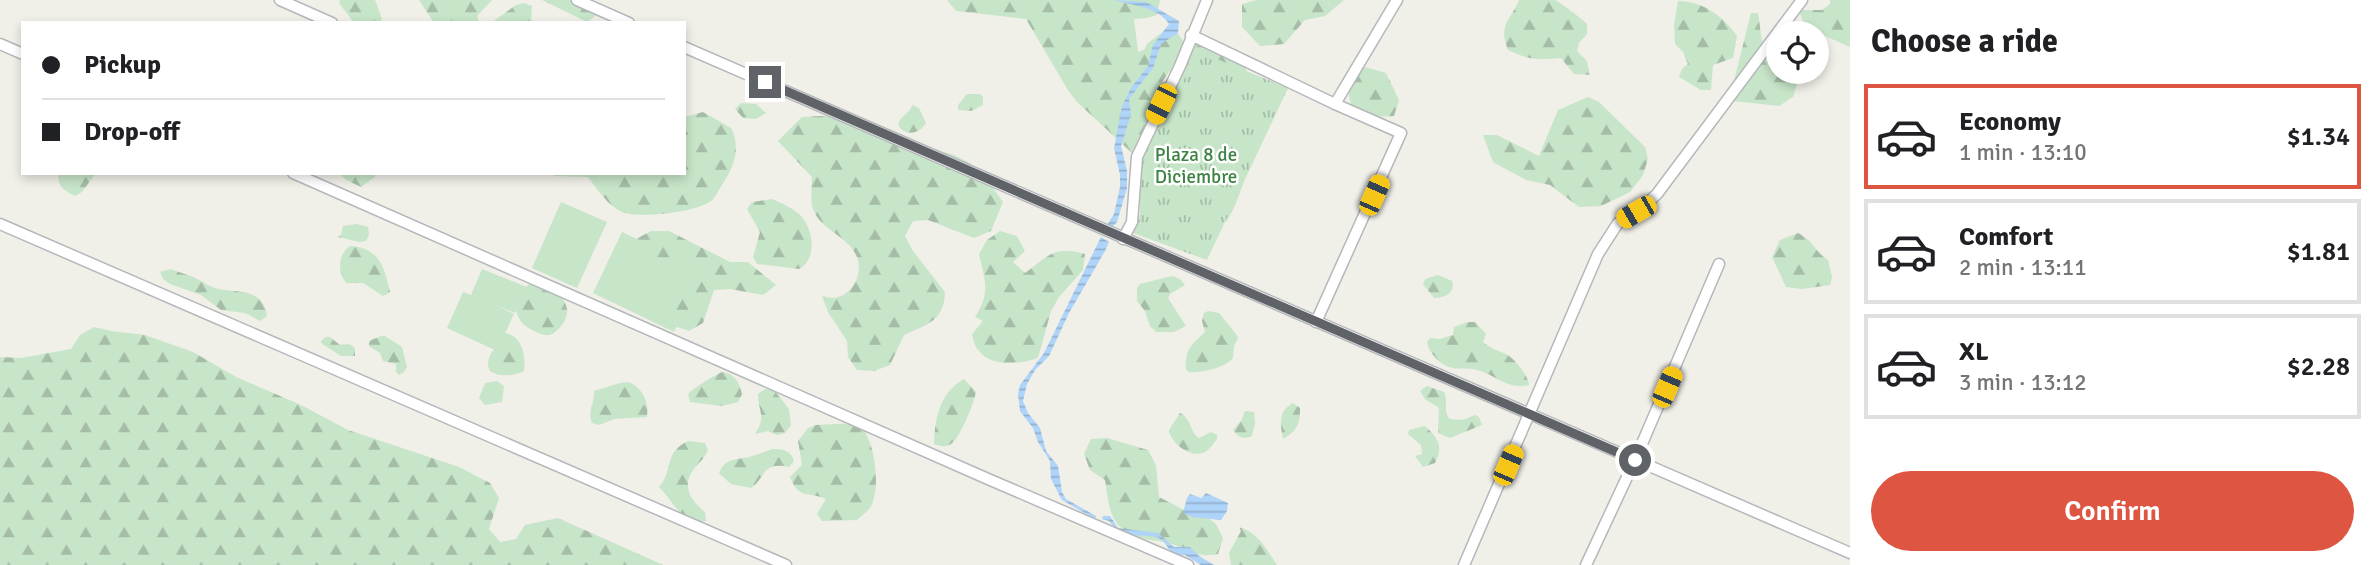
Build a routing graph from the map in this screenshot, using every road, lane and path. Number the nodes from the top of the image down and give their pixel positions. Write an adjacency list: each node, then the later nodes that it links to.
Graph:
1 (280, 0): 6 (street)
2 (577, 0): 7 (street)
3 (1207, 0): 8 (street)
4 (1397, 0): 12 (street)
5 (1802, 0): 18 (street)
6 (327, 21)
7 (624, 21)
8 (1191, 35): 12 (street); 15 (street)
9 (0, 44): 11 (street)
10 (686, 48): 15 (street)
11 (21, 53)
12 (1335, 104): 17 (street)
13 (298, 175): 22 (street)
14 (0, 224): 21 (street)
15 (1123, 239): 17 (street)
16 (1719, 264): 19 (street)
17 (1316, 322): 18 (street)
18 (1530, 415): 19 (street); 23 (street)
19 (1635, 460): 20 (street); 24 (street)
20 (1850, 553)
21 (786, 565)
22 (1188, 565)
23 (1464, 565)
24 (1586, 565)

